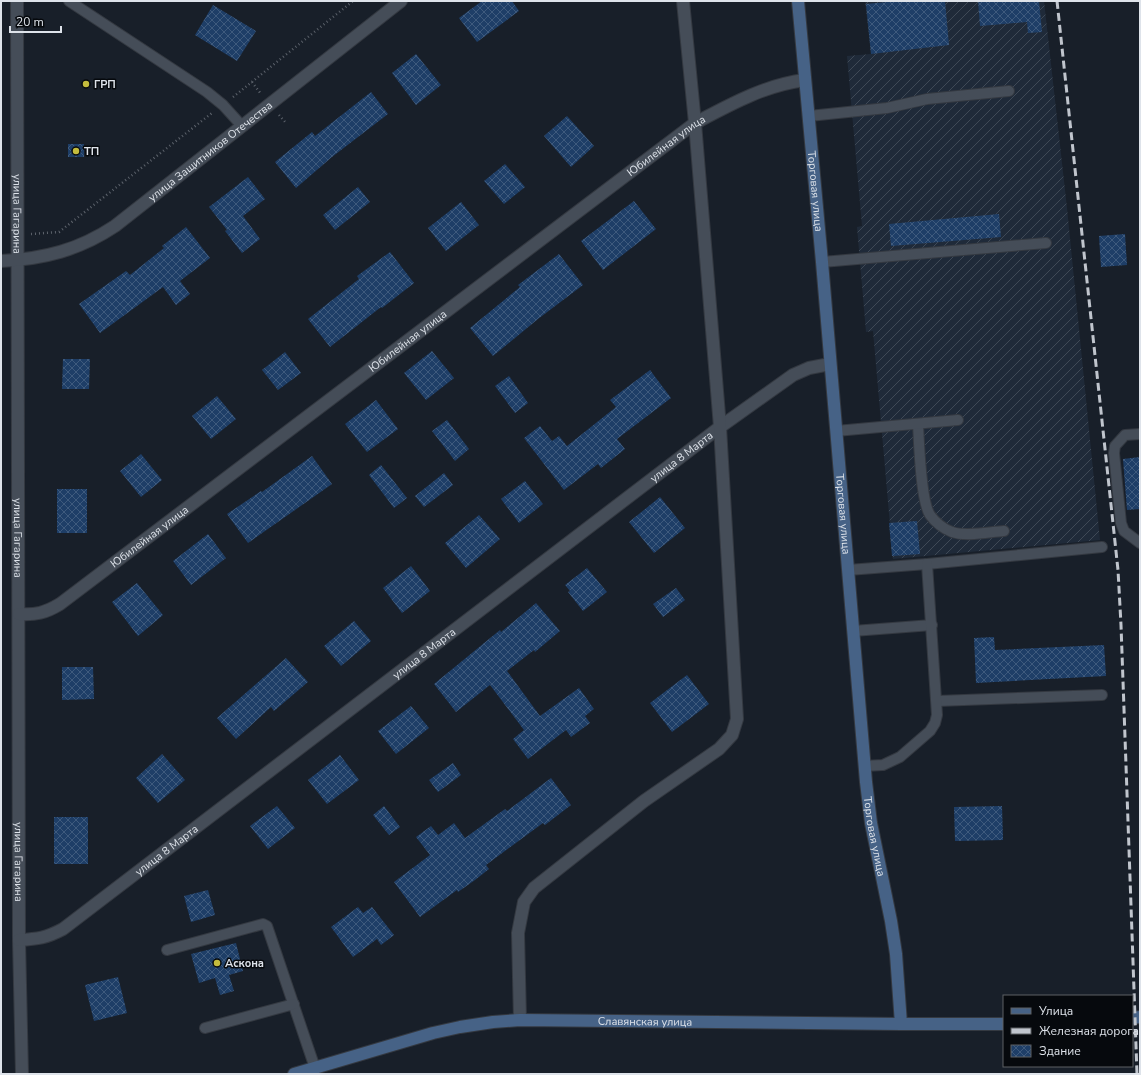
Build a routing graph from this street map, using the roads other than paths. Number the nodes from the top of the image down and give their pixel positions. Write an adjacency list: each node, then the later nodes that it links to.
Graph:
1 (17, 1): 12 (street, улица Гагарина)
2 (69, 1): 10 (lane)
3 (401, 1): 10 (street, улица Защитников Отечества)
4 (683, 1): 9 (street)
5 (798, 1): 6 (street, Торговая улица)
6 (805, 80): 8 (street, Торговая улица); 9 (street, Юбилейная улица)
7 (1009, 91): 8 (lane)
8 (809, 116): 14 (street, Торговая улица)
9 (695, 123): 18 (street); 26 (street, Юбилейная улица)
10 (242, 126): 12 (street, улица Защитников Отечества)
11 (1046, 243): 14 (lane)
12 (17, 260): 13 (street, улица Защитников Отечества); 26 (street, улица Гагарина)
13 (1, 261)
14 (822, 262): 15 (street, Торговая улица)
15 (830, 364): 18 (street, улица 8 Марта); 19 (street, Торговая улица)
16 (958, 420): 17 (lane)
17 (918, 424): 19 (lane); 21 (lane)
18 (720, 427): 32 (street, улица 8 Марта); 35 (street)
19 (836, 431): 25 (street, Торговая улица)
20 (1140, 434): 22 (lane)
21 (1004, 531)
22 (1140, 543)
23 (1102, 547): 24 (lane)
24 (928, 564): 25 (lane); 27 (lane)
25 (848, 570): 28 (street, Торговая улица)
26 (19, 614): 32 (street, улица Гагарина)
27 (932, 625): 28 (lane); 30 (lane)
28 (853, 631): 31 (street, Торговая улица)
29 (1102, 695): 30 (lane)
30 (936, 701): 31 (lane)
31 (864, 766): 36 (street, Торговая улица)
32 (19, 940): 40 (street, улица Гагарина)
33 (167, 950): 34 (lane)
34 (294, 1004): 38 (lane); 39 (lane)
35 (520, 1020): 36 (street, Славянская улица); 39 (street, Славянская улица)
36 (901, 1024): 37 (street, Славянская улица)
37 (1003, 1024)
38 (205, 1028)
39 (315, 1068): 41 (street, Славянская улица)
40 (22, 1074)
41 (294, 1074)

